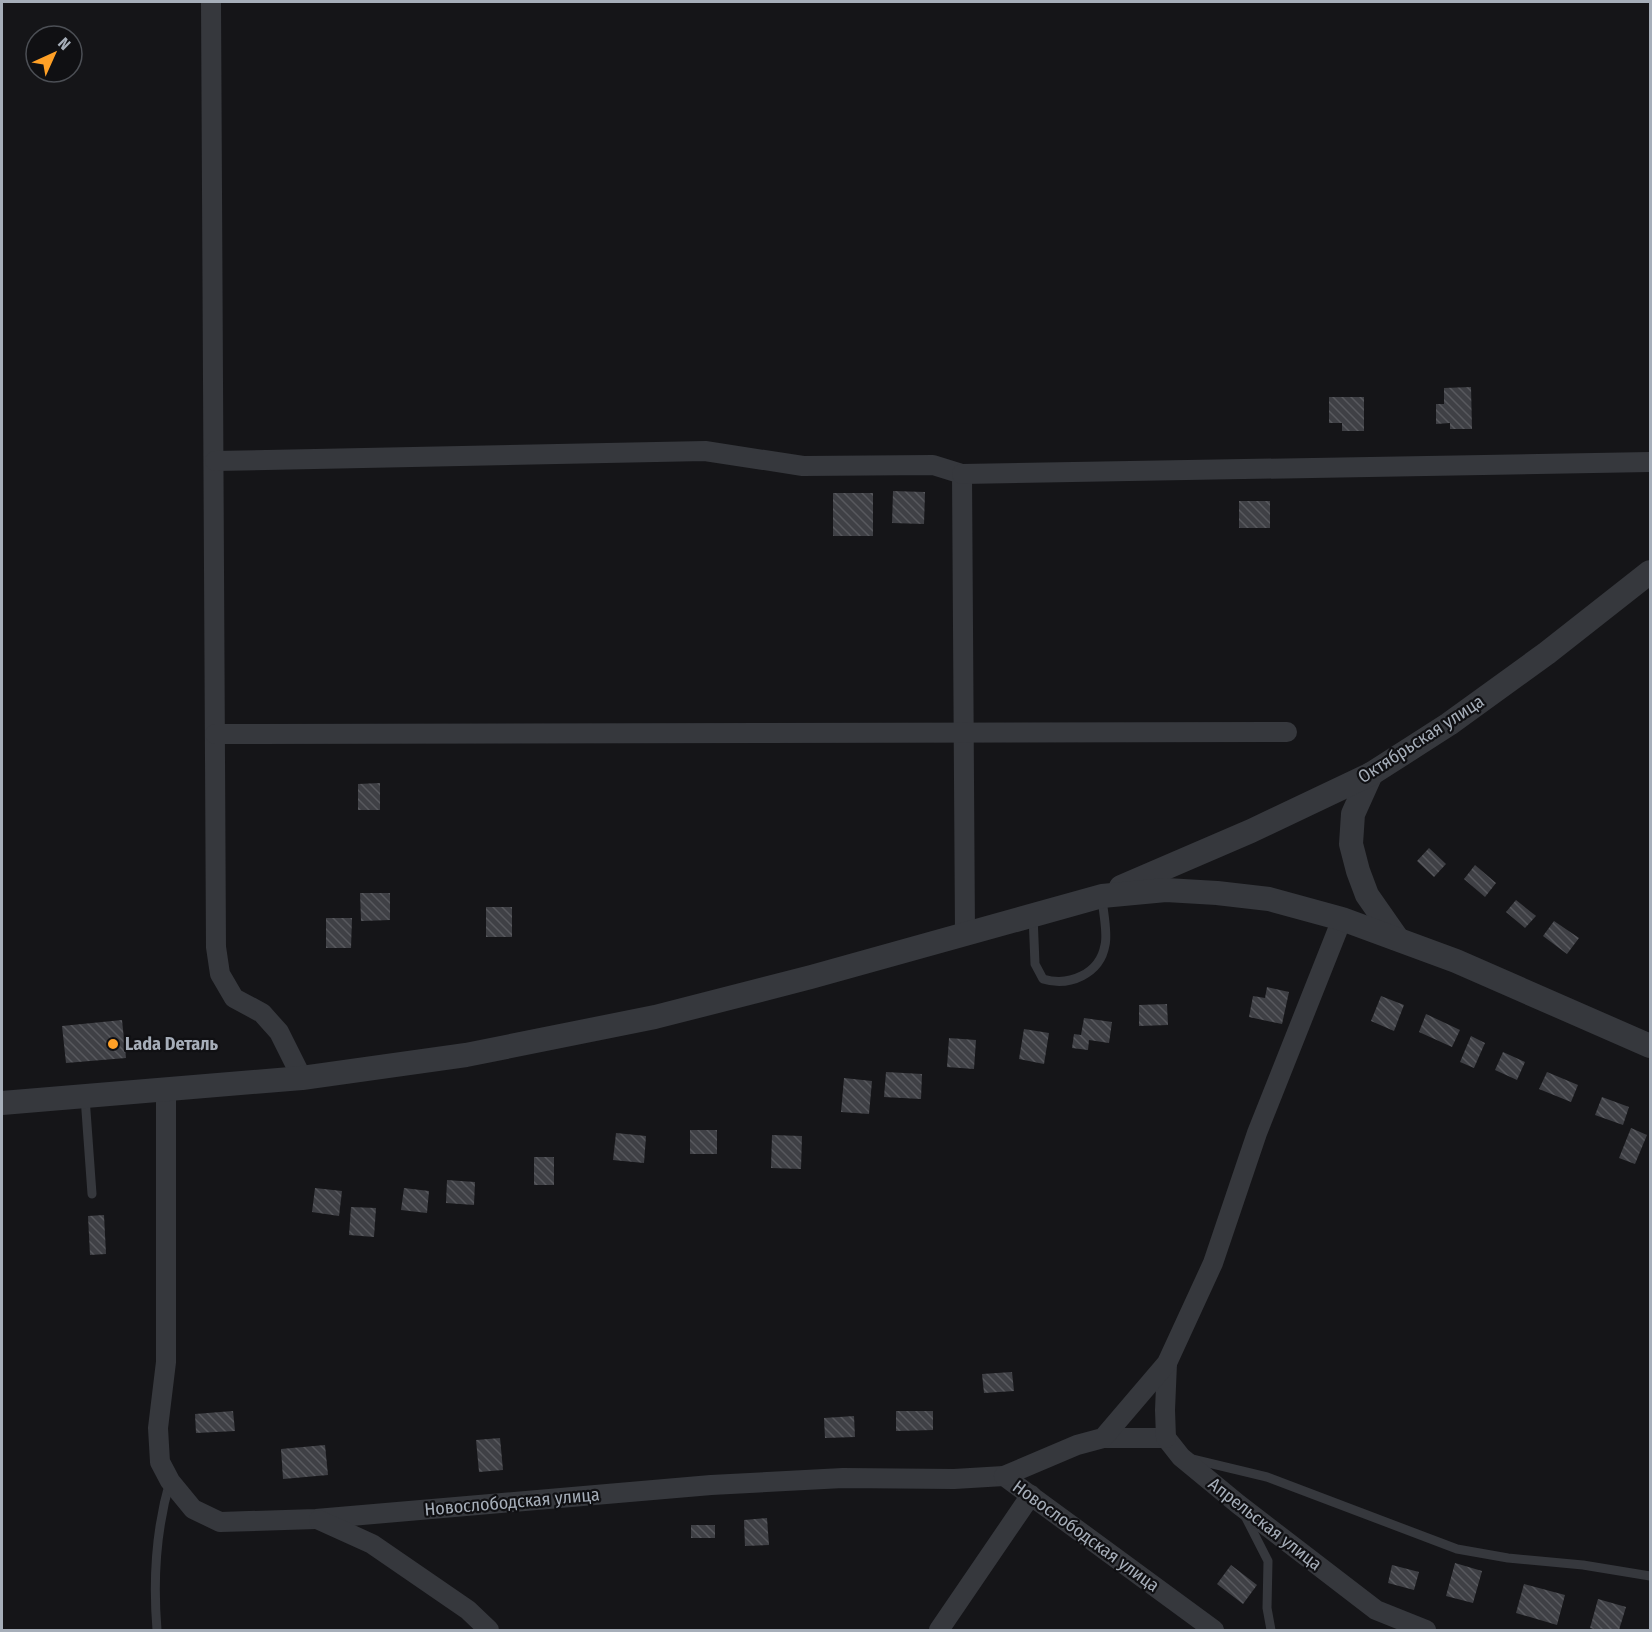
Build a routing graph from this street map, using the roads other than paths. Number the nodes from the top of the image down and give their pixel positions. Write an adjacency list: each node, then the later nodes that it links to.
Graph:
1 (211, 2): 2 (street)
2 (215, 461): 4 (street); 8 (street)
3 (1650, 462): 4 (street)
4 (962, 474): 7 (street)
5 (1650, 572): 9 (street, Октябрьская улица)
6 (1287, 732): 7 (street)
7 (963, 733): 8 (street); 13 (street)
8 (215, 734): 16 (street)
9 (1371, 774): 10 (street, Октябрьская улица); 14 (street)
10 (1102, 896): 11 (street); 11 (lane); 12 (street)
11 (1033, 915): 13 (street)
12 (1342, 919): 14 (street); 21 (street)
13 (965, 933): 16 (street)
14 (1397, 938): 15 (street)
15 (1650, 1046)
16 (302, 1078): 17 (street)
17 (166, 1090): 18 (street); 26 (street, Новослободская улица)
18 (85, 1097): 19 (street); 20 (lane)
19 (2, 1103)
20 (92, 1194)
21 (1167, 1363): 22 (street); 23 (street)
22 (1103, 1438): 23 (street); 25 (street)
23 (1166, 1438): 24 (street, Апрельская улица)
24 (1181, 1456): 28 (street, Апрельская улица); 30 (lane)
25 (1004, 1476): 27 (street, Новослободская улица); 29 (street, Новослободская улица)
26 (170, 1482): 29 (street, Новослободская улица); 31 (lane)
27 (1031, 1495): 33 (street); 34 (street, Новослободская улица)
28 (1238, 1504): 35 (lane); 36 (street, Апрельская улица)
29 (316, 1519): 32 (street)
30 (1650, 1576)
31 (157, 1630)
32 (489, 1630)
33 (939, 1630)
34 (1214, 1630)
35 (1271, 1630)
36 (1426, 1630)

